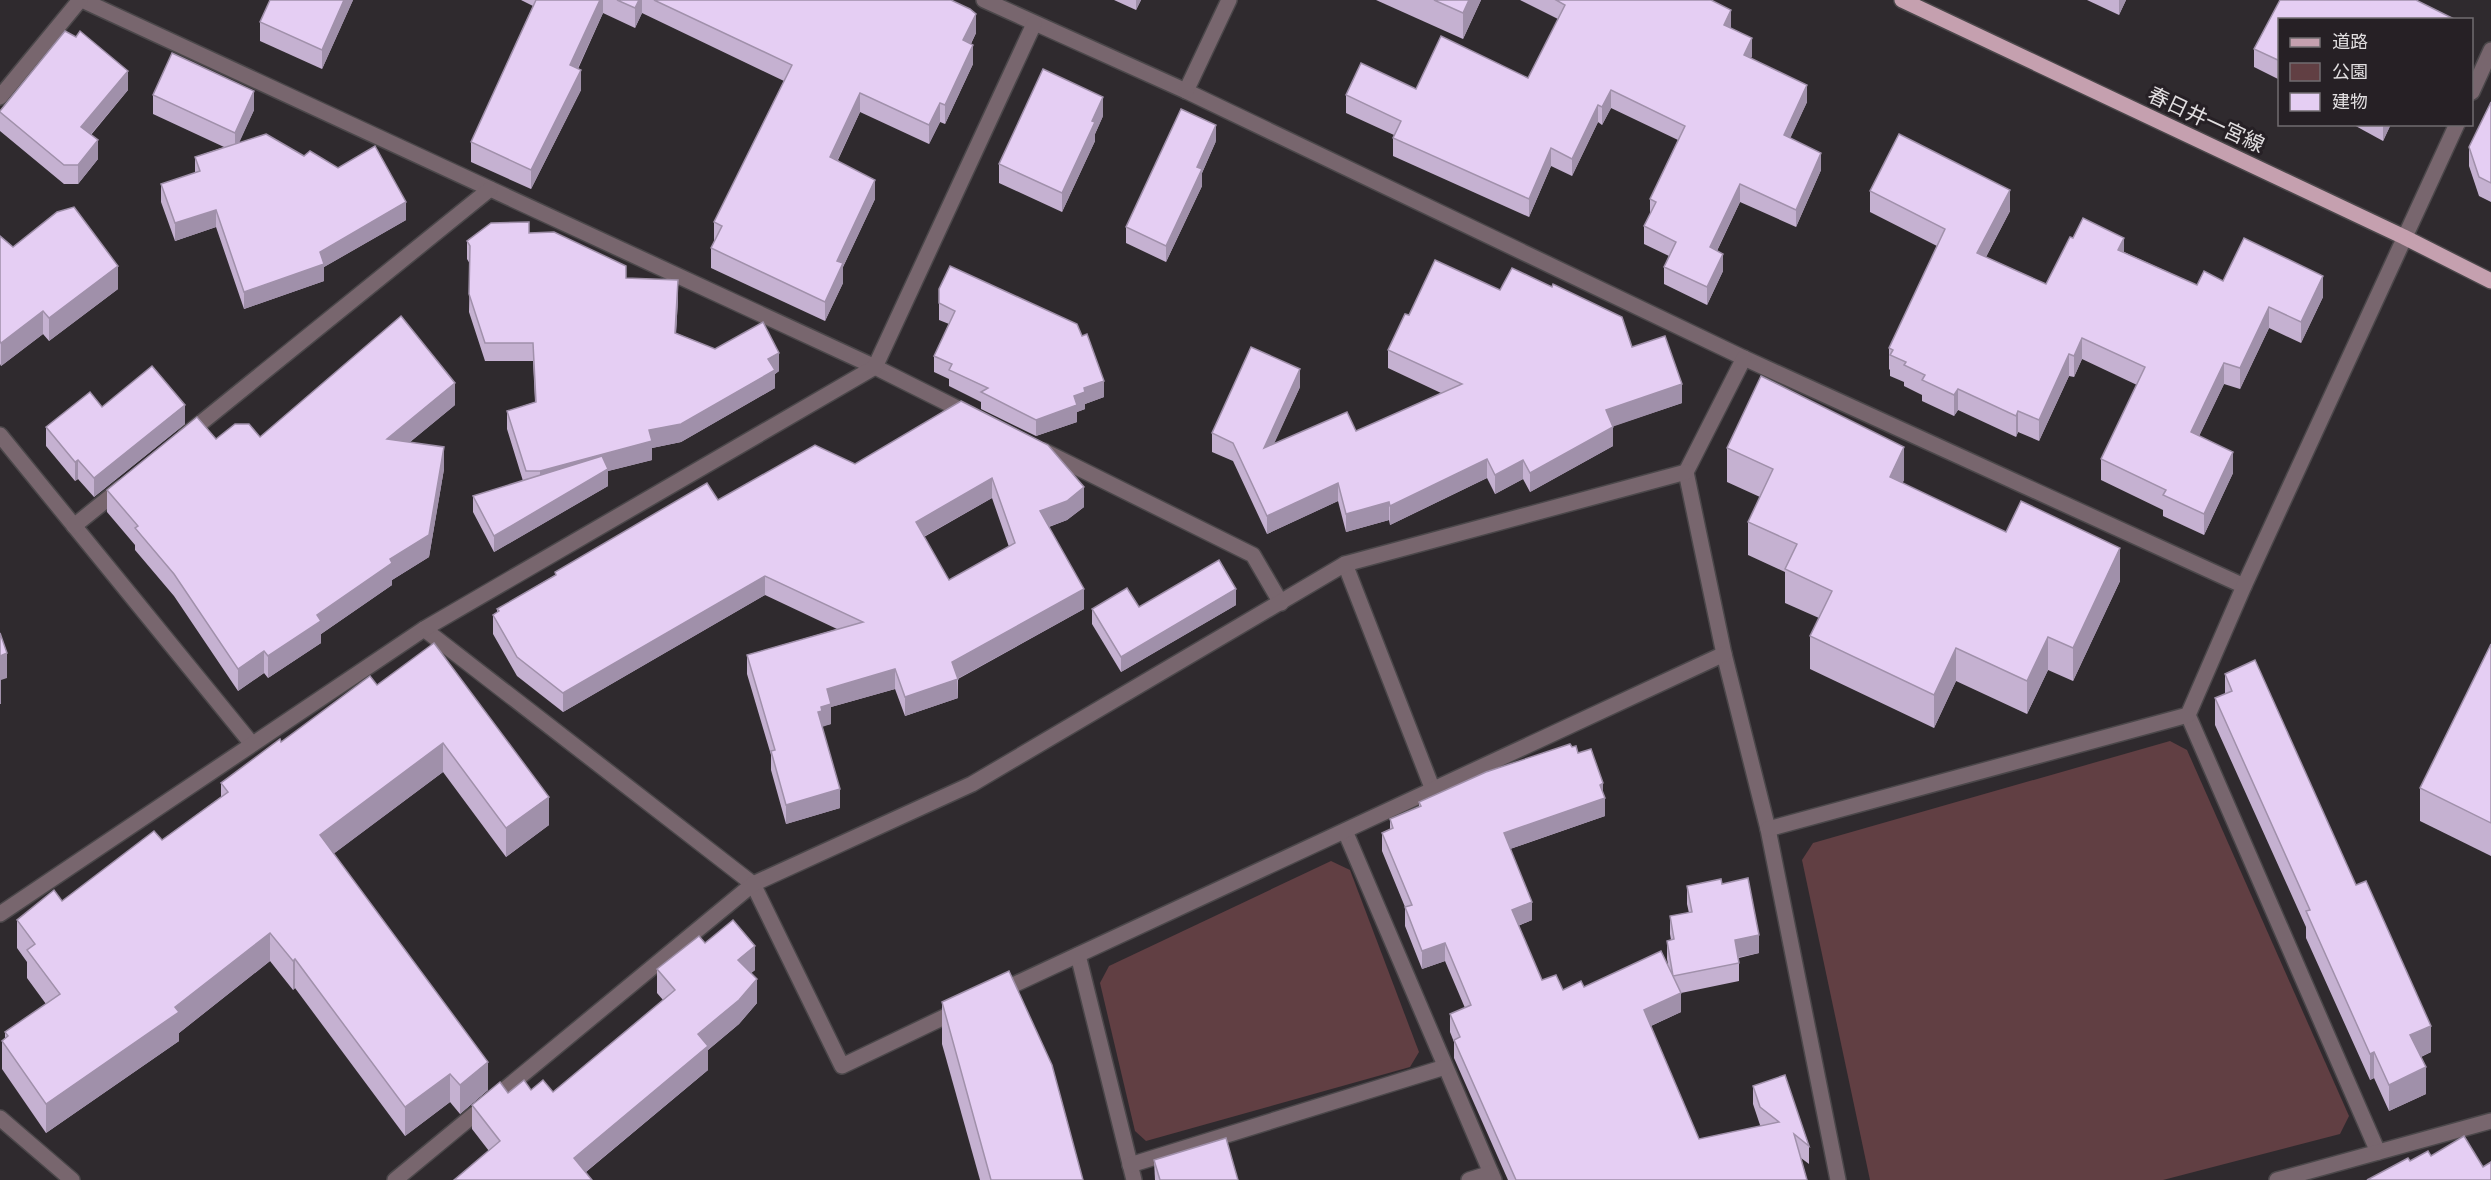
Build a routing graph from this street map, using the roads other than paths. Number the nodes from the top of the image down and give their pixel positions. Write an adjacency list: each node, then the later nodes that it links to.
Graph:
1 (81, 0): 9 (street); 11 (street)
2 (984, 0): 5 (street)
3 (1228, 0): 8 (street)
4 (1902, 0): 12 (main road, 春日井一宮線)
5 (1034, 24): 8 (street); 15 (street)
6 (2491, 50): 7 (street)
7 (2473, 90)
8 (1186, 92): 14 (street)
9 (0, 97)
10 (2456, 126): 12 (street)
11 (490, 189): 15 (street); 18 (street)
12 (2404, 237): 13 (main road, 春日井一宮線); 24 (street)
13 (2491, 280)
14 (1744, 358): 20 (street); 24 (street)
15 (875, 367): 16 (street); 26 (street)
16 (990, 424)
17 (0, 435): 22 (street)
18 (176, 443)
19 (1032, 445): 25 (street)
20 (1686, 472): 23 (street); 27 (street)
21 (130, 481): 22 (street)
22 (74, 526): 29 (street)
23 (1345, 564): 25 (street); 30 (street)
24 (2244, 586): 28 (street)
25 (1281, 603): 33 (street)
26 (424, 629): 29 (street); 33 (street)
27 (1724, 654): 30 (street); 31 (street)
28 (2188, 715): 31 (street); 39 (street)
29 (252, 744): 34 (street)
30 (1433, 790): 32 (street)
31 (1768, 829): 46 (street)
32 (1345, 831): 35 (street); 36 (street)
33 (753, 885): 35 (street); 43 (street)
34 (0, 914)
35 (1078, 955): 40 (street)
36 (1445, 1067): 40 (street); 41 (street)
37 (0, 1118): 42 (street)
38 (2491, 1121): 39 (street)
39 (2378, 1152): 47 (street)
40 (1130, 1165): 44 (street)
41 (1492, 1177): 45 (street)
42 (72, 1180)
43 (395, 1180)
44 (1134, 1180)
45 (1469, 1180)
46 (1838, 1180)
47 (2277, 1180)

